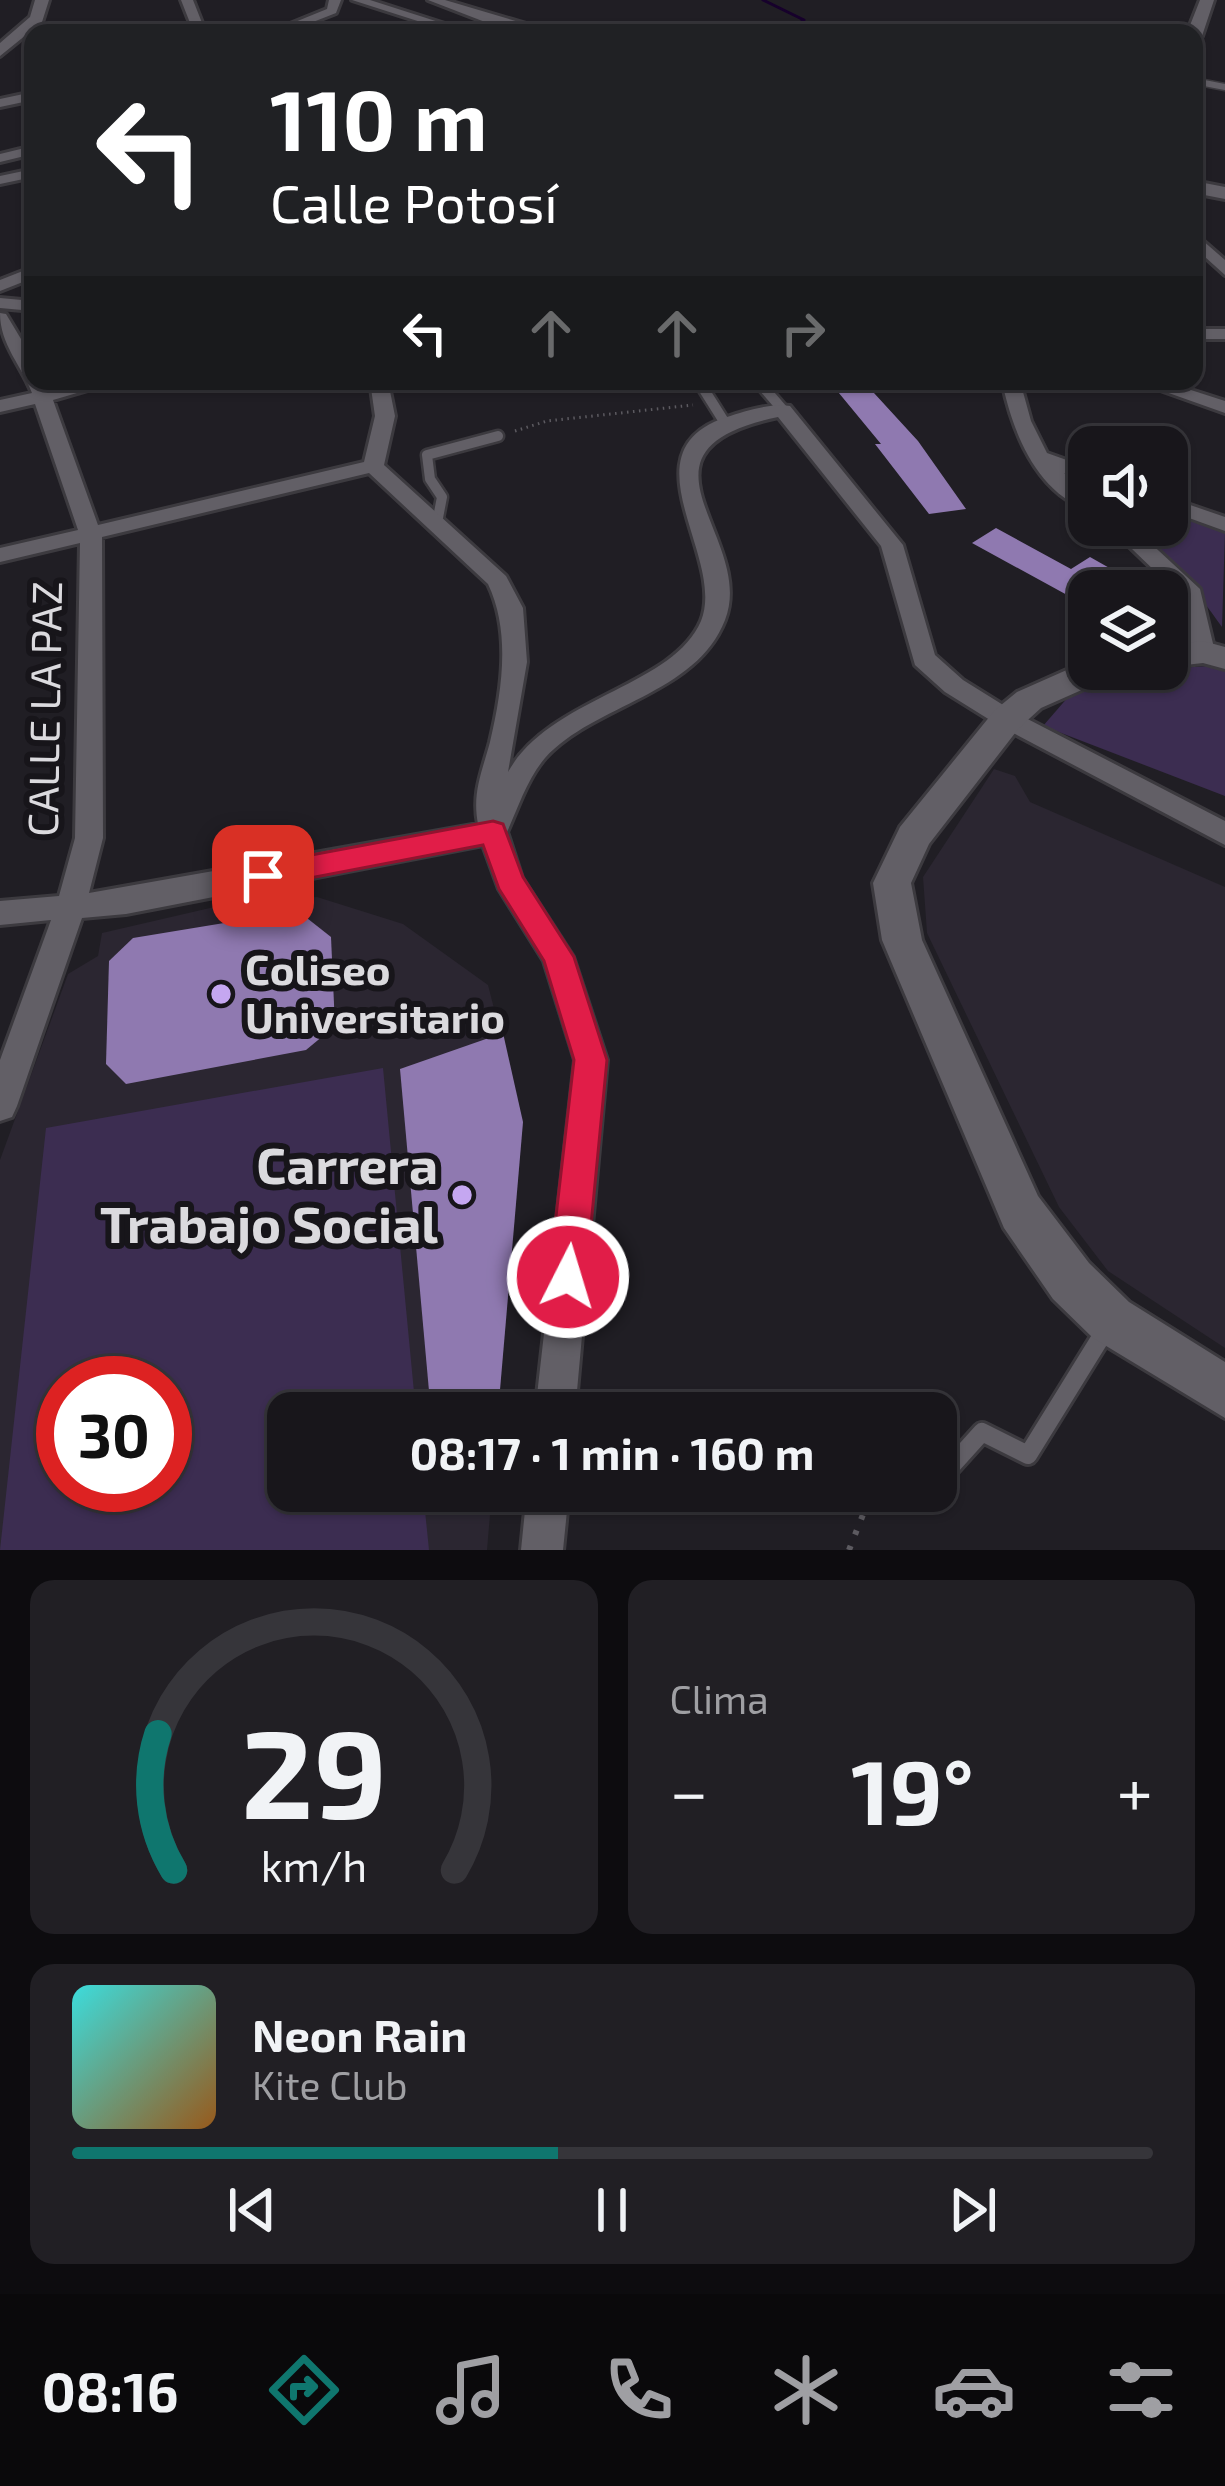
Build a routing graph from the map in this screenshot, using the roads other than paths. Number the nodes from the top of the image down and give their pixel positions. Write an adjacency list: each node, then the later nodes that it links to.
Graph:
1 (334, 0): 4 (street)
2 (434, 0): 6 (street)
3 (361, 1): 5 (street)
4 (299, 24)
5 (437, 24)
6 (508, 24)
7 (24, 30): 8 (street)
8 (0, 51)
9 (1210, 254): 10 (street)
10 (1225, 271)
11 (0, 318): 12 (street, CALLE LA PAZ)
12 (24, 360)
13 (28, 390): 20 (street)
14 (40, 390): 32 (street, CALLE LA PAZ)
15 (381, 390): 26 (street)
16 (704, 390): 23 (lane)
17 (766, 390): 22 (lane)
18 (1013, 390): 25 (street)
19 (1172, 390): 21 (street)
20 (0, 406)
21 (1225, 407)
22 (783, 410): 23 (street); 37 (street)
23 (718, 413): 38 (street)
24 (498, 436): 30 (lane)
25 (1034, 455): 27 (street); 28 (street)
26 (373, 466): 30 (street); 32 (street)
27 (1068, 467)
28 (1068, 485)
29 (1188, 511): 31 (street)
30 (437, 524): 38 (street)
31 (1225, 524)
32 (91, 535): 34 (street); 40 (street, CALLE LA PAZ)
33 (1141, 546): 35 (street)
34 (0, 555)
35 (1214, 655)
36 (1068, 683): 37 (street)
37 (1007, 718): 39 (street); 43 (street)
38 (493, 832): 40 (street); 44 (street)
39 (1225, 834)
40 (71, 907): 41 (street); 42 (street, CALLE LA PAZ)
41 (0, 913)
42 (0, 1106)
43 (1112, 1320): 45 (street); 46 (lane)
44 (557, 1392)
45 (1225, 1393)
46 (957, 1460)
47 (546, 1512): 48 (street)
48 (542, 1550)

